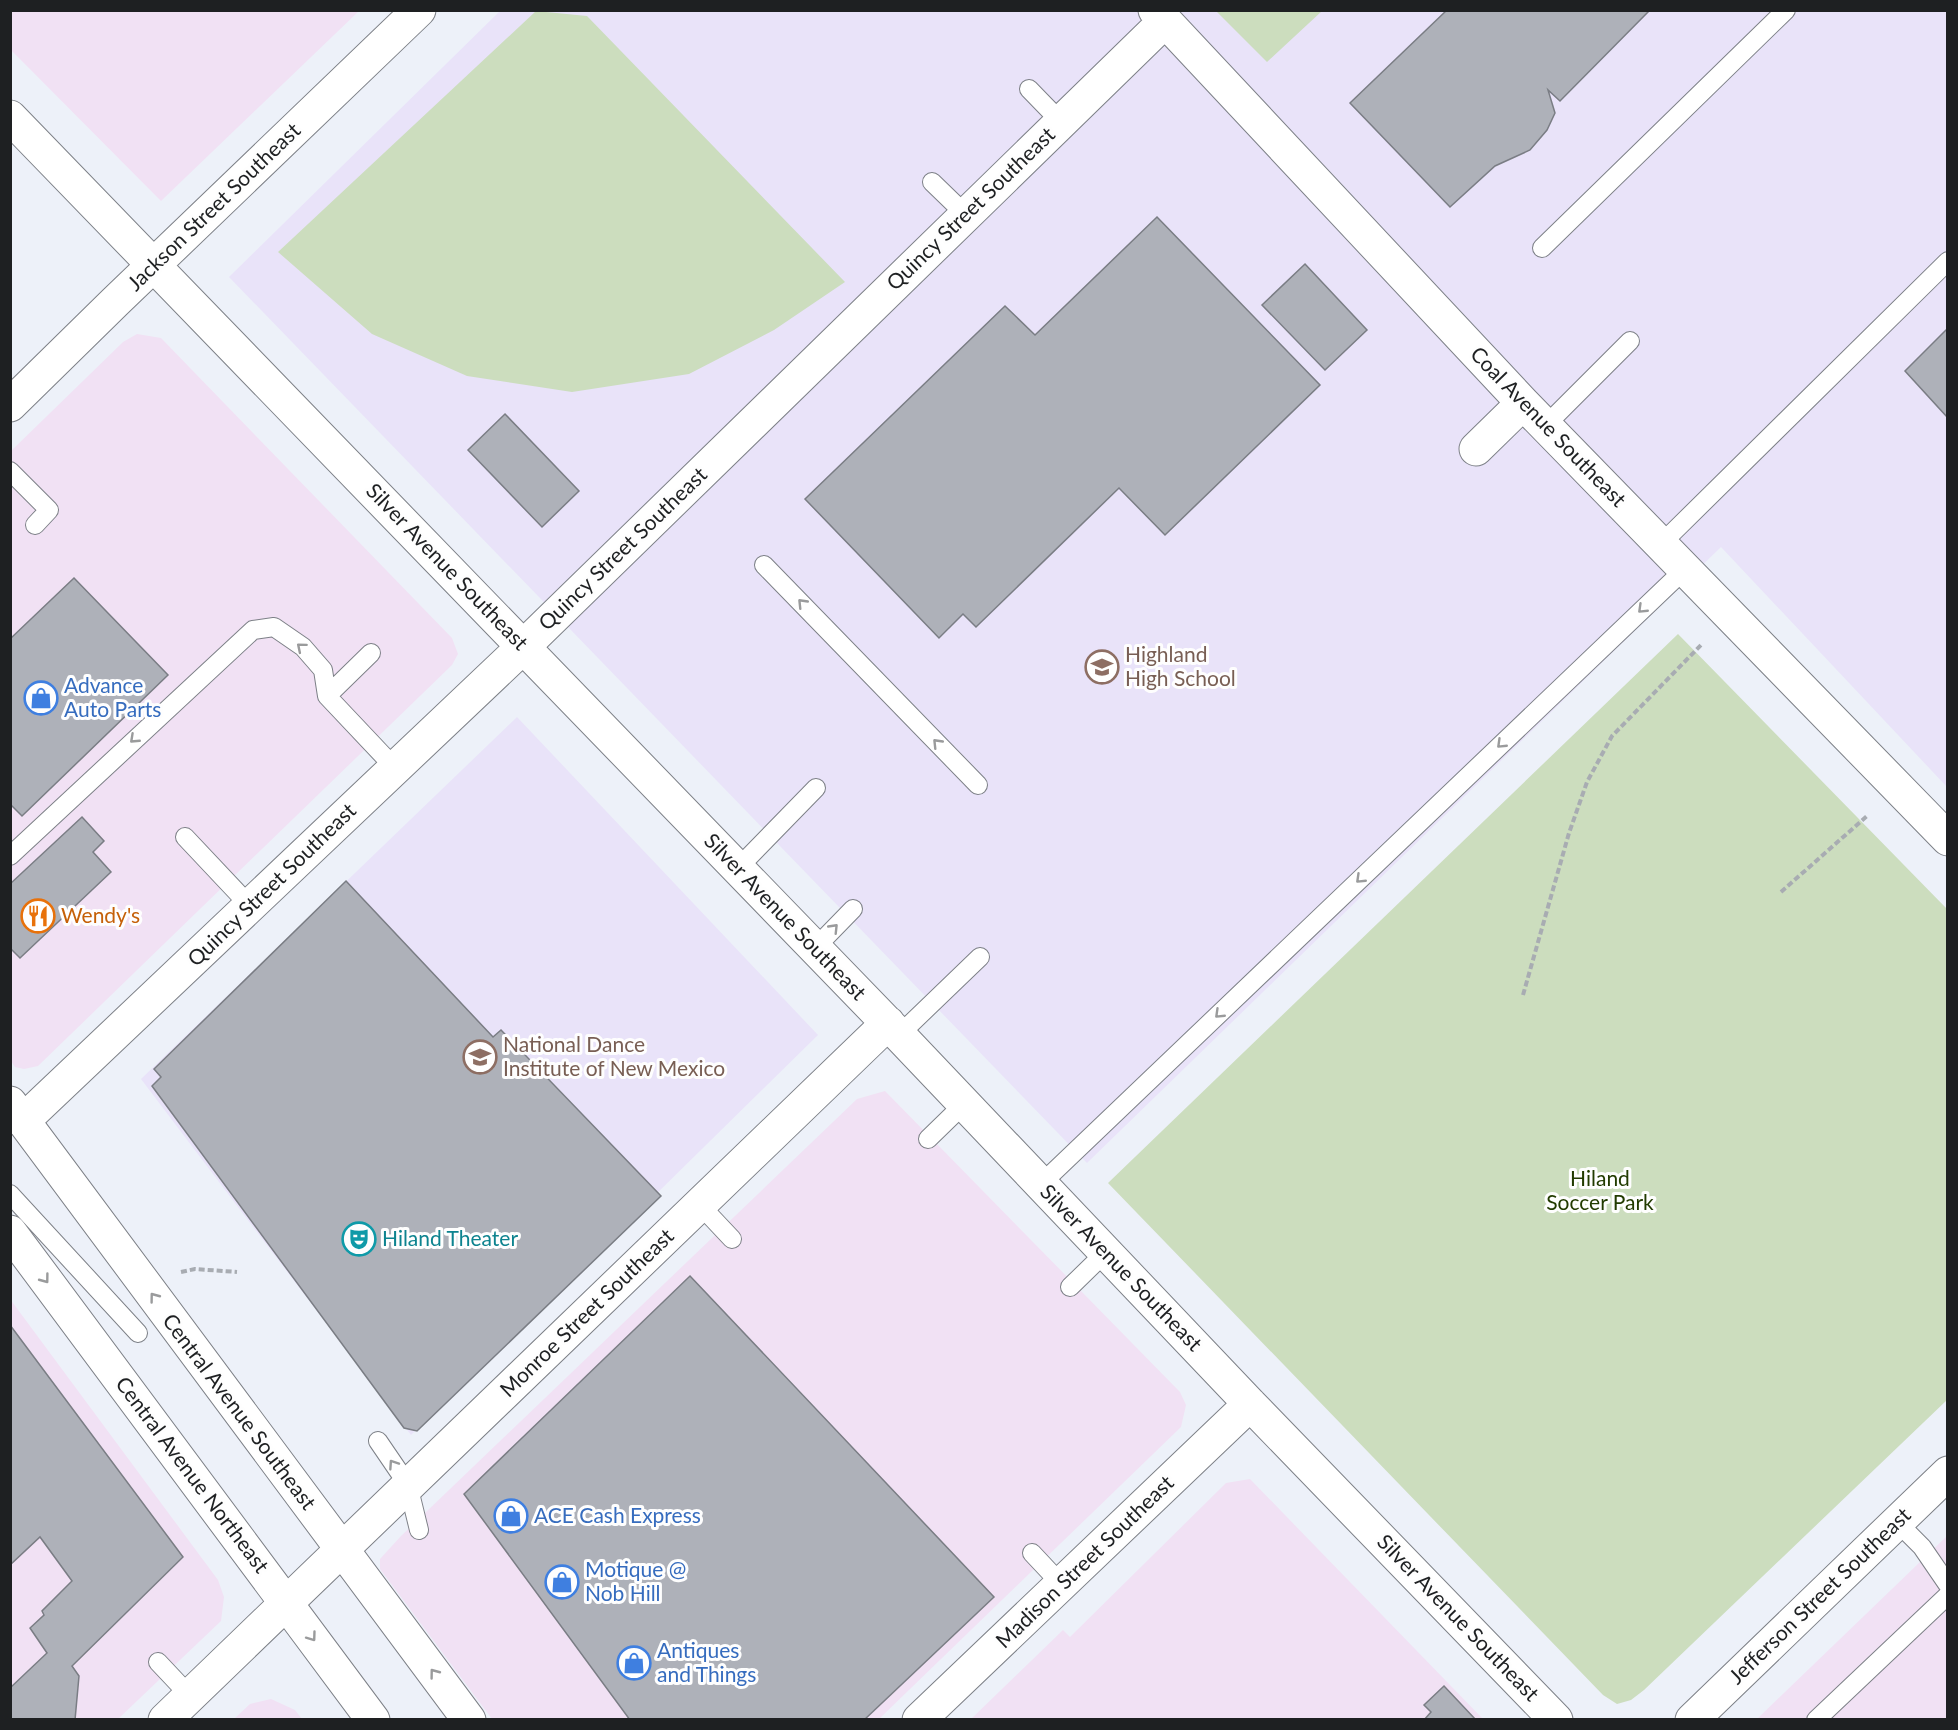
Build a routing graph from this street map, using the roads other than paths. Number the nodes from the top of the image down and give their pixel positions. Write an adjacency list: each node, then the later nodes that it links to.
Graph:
1 (419, 10): 11 (street, Jackson Street Southeast)
2 (1786, 10): 9 (lane)
3 (1160, 16): 6 (street, Quincy Street Southeast); 14 (street, Coal Avenue Southeast)
4 (1029, 89): 6 (lane)
5 (10, 117): 11 (street, Silver Avenue Southeast)
6 (1061, 122): 8 (street, Quincy Street Southeast)
7 (932, 182): 8 (lane)
8 (965, 214): 21 (street, Quincy Street Southeast)
9 (1542, 248)
10 (1947, 261): 18 (lane)
11 (153, 265): 13 (street, Jackson Street Southeast); 21 (street, Silver Avenue Southeast)
12 (1630, 341): 14 (lane)
13 (10, 405)
14 (1534, 414): 15 (street); 18 (street, Coal Avenue Southeast)
15 (1476, 449)
16 (10, 471): 17 (lane)
17 (35, 525)
18 (1661, 544): 20 (street, Coal Avenue Southeast)
19 (764, 565): 25 (lane, one-way to 19)
20 (1684, 569): 28 (street, Coal Avenue Southeast); 39 (lane, one-way to 39)
21 (524, 646): 24 (street, Quincy Street Southeast); 30 (street, Silver Avenue Southeast)
22 (371, 653): 23 (lane)
23 (327, 696): 24 (lane); 29 (lane, one-way to 29)
24 (395, 768): 31 (street, Quincy Street Southeast)
25 (978, 785)
26 (816, 788): 30 (lane)
27 (185, 837): 31 (lane)
28 (1947, 839)
29 (10, 856)
30 (738, 868): 33 (street, Silver Avenue Southeast)
31 (250, 906): 37 (street, Quincy Street Southeast)
32 (853, 909): 33 (lane, one-way to 32)
33 (815, 948): 35 (street, Silver Avenue Southeast)
34 (980, 957): 35 (lane)
35 (894, 1029): 36 (street, Silver Avenue Southeast); 41 (street, Monroe Street Southeast)
36 (964, 1104): 38 (lane); 39 (street, Silver Avenue Southeast)
37 (17, 1112): 53 (street, Central Avenue Southeast, one-way to 37)
38 (928, 1139)
39 (1041, 1184): 44 (street, Silver Avenue Southeast)
40 (10, 1194): 46 (lane)
41 (700, 1205): 43 (lane); 50 (street, Monroe Street Southeast)
42 (10, 1232): 58 (street, Central Avenue Northeast, one-way to 58)
43 (732, 1239)
44 (1106, 1252): 45 (lane); 47 (street, Silver Avenue Southeast)
45 (1070, 1287)
46 (138, 1333)
47 (1250, 1404): 55 (street, Madison Street Southeast); 66 (street, Silver Avenue Southeast)
48 (378, 1441): 50 (lane, one-way to 48)
49 (1947, 1473): 51 (street, Jefferson Street Southeast)
50 (408, 1485): 52 (lane); 53 (street, Monroe Street Southeast)
51 (1897, 1522): 56 (lane); 61 (street, Jefferson Street Southeast)
52 (419, 1530)
53 (342, 1548): 58 (street, Monroe Street Southeast); 64 (street, Central Avenue Southeast, one-way to 53)
54 (1032, 1553): 55 (lane)
55 (1061, 1584): 65 (street, Madison Street Southeast)
56 (1947, 1585)
57 (1947, 1594): 67 (lane)
58 (287, 1602): 60 (street, Monroe Street Southeast); 63 (street, Central Avenue Northeast, one-way to 63)
59 (158, 1662): 60 (lane)
60 (190, 1696): 62 (street, Monroe Street Southeast)
61 (1697, 1718)
62 (165, 1719)
63 (373, 1719)
64 (469, 1719)
65 (919, 1719)
66 (1556, 1719)
67 (1816, 1719)

